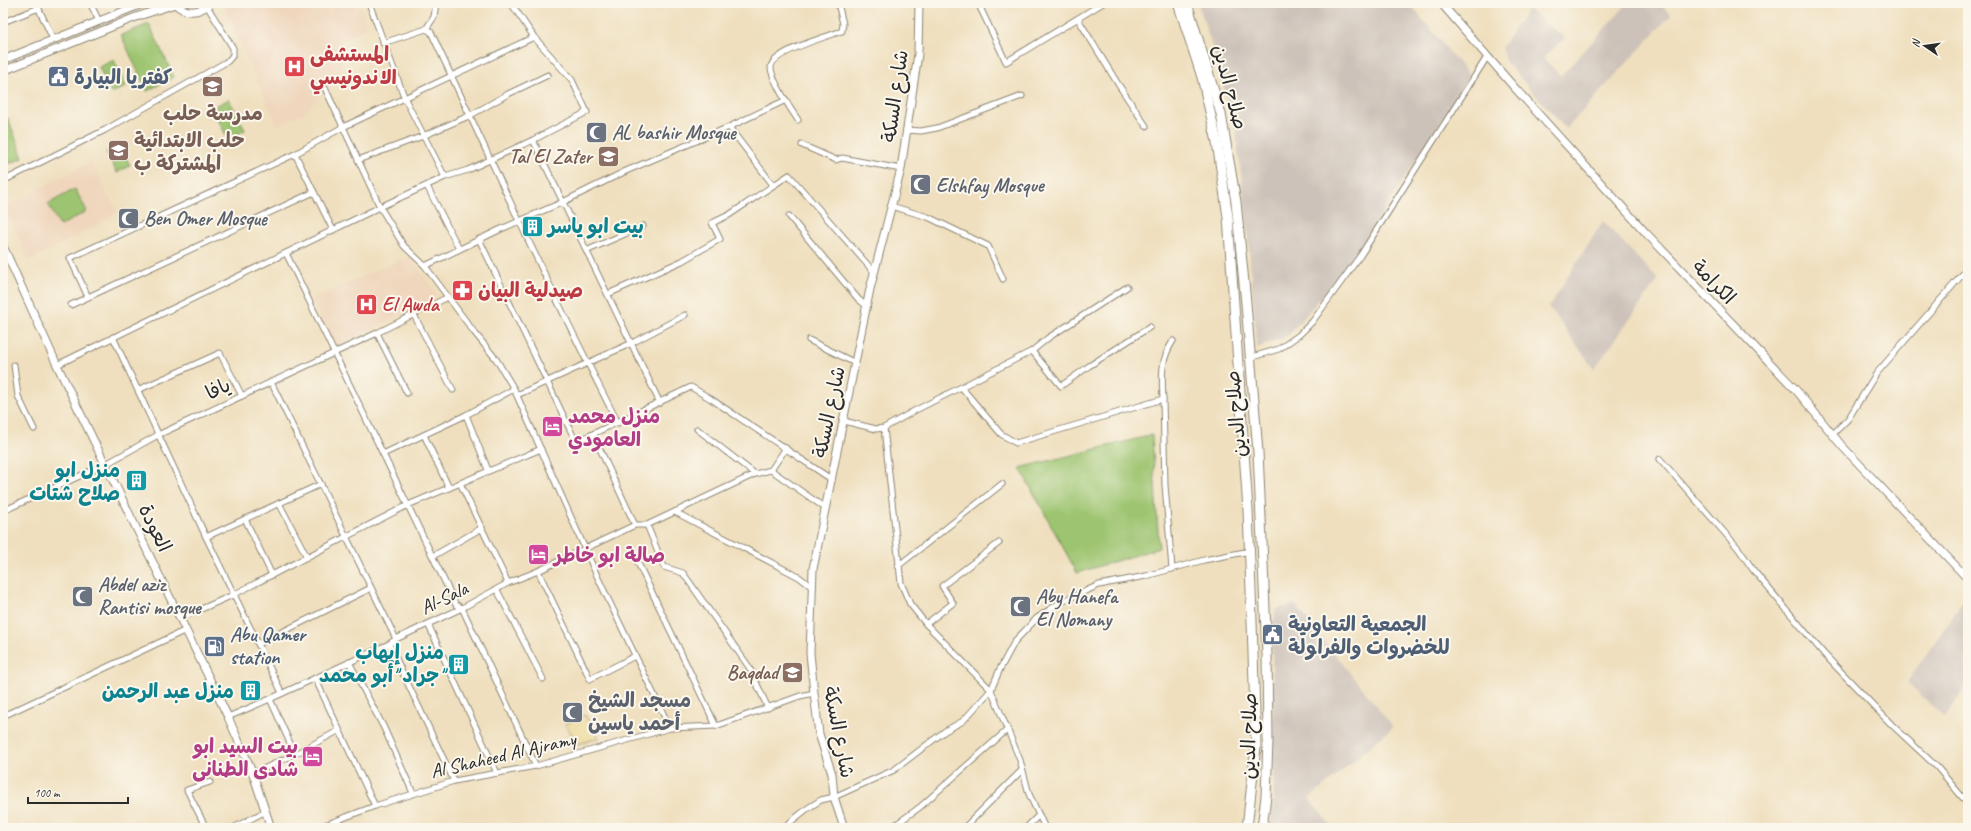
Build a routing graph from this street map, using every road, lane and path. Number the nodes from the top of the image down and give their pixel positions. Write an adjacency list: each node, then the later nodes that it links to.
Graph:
1 (90, 3): 19 (street)
2 (144, 3): 15 (main road)
3 (369, 3): 23 (street)
4 (436, 3): 20 (street)
5 (511, 3): 21 (street)
6 (838, 3): 32 (street)
7 (919, 3): 38 (main road, شارع السكة)
8 (978, 3): 17 (street)
9 (1103, 3): 17 (street)
10 (1178, 3): 135 (highway, صلاح الدين)
11 (1187, 3): 83 (highway, صلاح الدين)
12 (1441, 3): 24 (main road, الكرامة)
13 (174, 4): 14 (main road); 26 (main road)
14 (209, 4): 47 (street)
15 (132, 5): 19 (main road)
16 (38, 6): 18 (street); 22 (street)
17 (1078, 19): 35 (street)
18 (3, 22)
19 (99, 22): 22 (main road)
20 (426, 29): 23 (street); 28 (street)
21 (534, 37): 28 (street); 40 (street)
22 (53, 39): 25 (main road)
23 (383, 43): 31 (street)
24 (1487, 57): 83 (street); 107 (main road, الكرامة)
25 (3, 60)
26 (3, 71)
27 (548, 75): 33 (street)
28 (452, 77): 31 (street); 33 (street)
29 (324, 88): 36 (street)
30 (1022, 96): 38 (street)
31 (404, 99): 36 (street); 39 (street)
32 (786, 100): 34 (street); 37 (street)
33 (471, 115): 39 (street); 44 (street)
34 (798, 120)
35 (1146, 126)
36 (343, 127): 42 (street); 43 (street)
37 (729, 127): 48 (street); 51 (street)
38 (906, 130): 45 (main road, شارع السكة)
39 (423, 136): 43 (street); 46 (street)
40 (533, 140): 44 (street); 51 (street)
41 (802, 145): 45 (street)
42 (295, 154): 50 (street); 69 (street)
43 (358, 160): 53 (street)
44 (489, 160): 46 (street); 55 (street)
45 (901, 169): 52 (main road, شارع السكة)
46 (445, 177): 49 (street)
47 (3, 181)
48 (773, 185): 65 (street); 68 (street)
49 (427, 186): 53 (street); 60 (street)
50 (314, 192): 57 (street); 69 (street)
51 (563, 202): 55 (street); 61 (street)
52 (891, 206): 65 (main road, شارع السكة); 66 (street)
53 (380, 207): 57 (street); 63 (street)
54 (789, 216): 72 (street)
55 (519, 221): 58 (street); 84 (street)
56 (642, 226): 61 (street)
57 (333, 230): 62 (street)
58 (479, 240): 60 (street); 88 (street)
59 (3, 246): 87 (main road, العودة)
60 (459, 249): 63 (street)
61 (586, 251): 68 (street)
62 (286, 253): 77 (street); 82 (street)
63 (425, 266): 70 (street)
64 (1968, 268): 107 (street)
65 (874, 272): 72 (main road, شارع السكة)
66 (1003, 279)
67 (1127, 287): 81 (street)
68 (608, 294): 80 (street)
69 (88, 297): 71 (street)
70 (448, 297): 73 (street, يافا); 91 (street)
71 (71, 305)
72 (867, 306): 85 (main road, شارع السكة)
73 (414, 315): 76 (street, يافا); 93 (street)
74 (686, 315): 80 (street)
75 (1150, 327): 81 (street)
76 (377, 334): 82 (street, يافا); 94 (street)
77 (113, 337): 87 (street); 92 (street)
78 (809, 340): 85 (street)
79 (1173, 341): 97 (street)
80 (632, 343): 84 (street); 98 (street)
81 (1032, 351): 90 (street)
82 (334, 353): 89 (street, يافا); 111 (street)
83 (1249, 358): 196 (highway, صلاح الدين)
84 (587, 363): 88 (street); 101 (street)
85 (855, 363): 100 (main road, شارع السكة)
86 (14, 365): 103 (street)
87 (57, 365): 113 (main road, العودة)
88 (547, 381): 96 (street); 106 (street)
89 (271, 382): 95 (street, يافا); 118 (street)
90 (962, 388): 97 (street); 102 (street)
91 (514, 389): 96 (street); 99 (street)
92 (138, 390): 95 (street); 105 (street)
93 (454, 390)
94 (407, 393)
95 (242, 396): 105 (street, يافا)
96 (517, 396): 110 (street)
97 (1163, 399): 140 (street)
98 (660, 403): 101 (street); 109 (street)
99 (466, 415): 108 (street); 114 (street)
100 (844, 421): 102 (street); 117 (main road, شارع السكة)
101 (618, 423): 106 (street)
102 (884, 428): 139 (street)
103 (34, 429)
104 (697, 429): 116 (street)
105 (158, 434): 113 (street, يافا); 131 (street)
106 (593, 434): 128 (street)
107 (1833, 434): 143 (main road, الكرامة)
108 (424, 435): 111 (street); 121 (street)
109 (786, 448): 115 (street); 117 (street)
110 (541, 449): 114 (street); 134 (street)
111 (383, 454): 123 (street)
112 (1660, 459): 181 (street)
113 (106, 464): 125 (street, يافا); 150 (main road, العودة)
114 (488, 470): 119 (street)
115 (771, 470): 116 (street, Al-Sala); 124 (street)
116 (755, 474): 126 (street, Al-Sala)
117 (831, 479): 124 (main road, شارع السكة)
118 (321, 484): 122 (street); 132 (street)
119 (460, 484): 121 (street); 130 (street)
120 (1002, 484): 139 (street)
121 (449, 488): 123 (street)
122 (278, 503): 127 (street); 137 (street)
123 (408, 505): 132 (street); 136 (street)
124 (825, 508): 145 (main road, شارع السكة)
125 (3, 511)
126 (675, 512): 129 (street, Al-Sala); 145 (street)
127 (245, 519): 131 (street); 142 (street)
128 (635, 525): 129 (street, Al-Sala); 134 (street, Al-Sala)
129 (646, 525): 165 (street)
130 (482, 528): 136 (street); 144 (street)
131 (206, 537): 148 (street)
132 (347, 538): 137 (street); 146 (street)
133 (999, 543): 152 (street)
134 (585, 549): 141 (street, Al-Sala); 157 (street)
135 (1250, 552): 140 (street); 195 (highway, صلاح الدين)
136 (433, 556): 149 (street)
137 (307, 557): 142 (street)
138 (637, 561): 168 (street)
139 (898, 566): 152 (street)
140 (1172, 569): 161 (street)
141 (538, 571): 144 (street, Al-Sala); 157 (street)
142 (272, 575): 148 (street)
143 (1968, 579)
144 (508, 583): 147 (street, Al-Sala)
145 (812, 587): 163 (main road, شارع السكة)
146 (372, 588): 154 (street); 155 (street)
147 (497, 590): 149 (street, Al-Sala); 160 (street)
148 (234, 595): 150 (street); 155 (street)
149 (462, 608): 151 (street, Al-Sala); 173 (street)
150 (181, 618): 153 (main road, العودة)
151 (428, 624): 154 (street, Al-Sala); 176 (street)
152 (926, 624): 161 (street)
153 (186, 630): 166 (street); 167 (main road, العودة)
154 (396, 639): 156 (street, Al-Sala)
155 (258, 644): 162 (street)
156 (389, 644): 158 (street, Al-Sala); 177 (street)
157 (635, 656): 169 (street)
158 (350, 662): 159 (street, Al-Sala); 179 (street)
159 (315, 678): 162 (street, Al-Sala); 171 (street)
160 (543, 679)
161 (991, 690): 170 (street); 180 (street)
162 (282, 693): 164 (street, Al-Sala)
163 (814, 693): 165 (street, Al Shaheed Al Ajramy); 180 (main road, شارع السكة)
164 (270, 699): 167 (street, Al-Sala); 172 (street)
165 (768, 708): 168 (street, Al Shaheed Al Ajramy)
166 (3, 716)
167 (228, 717): 175 (main road, العودة)
168 (716, 726): 169 (street, Al Shaheed Al Ajramy)
169 (670, 728): 173 (street, Al Shaheed Al Ajramy)
170 (1007, 730): 174 (street); 191 (street)
171 (338, 731): 172 (street); 182 (street)
172 (295, 754): 175 (street)
173 (536, 766): 176 (street, Al Shaheed Al Ajramy)
174 (1022, 770): 184 (street); 192 (street)
175 (253, 774): 183 (main road, العودة)
176 (497, 774): 177 (street, Al Shaheed Al Ajramy)
177 (454, 781): 179 (street, Al Shaheed Al Ajramy)
178 (210, 782): 185 (street)
179 (413, 793): 182 (street, Al Shaheed Al Ajramy)
180 (834, 797): 189 (street); 190 (main road, شارع السكة)
181 (1968, 804)
182 (374, 806): 188 (street, Al Shaheed Al Ajramy)
183 (266, 811): 186 (street); 187 (main road, العودة)
184 (1039, 815): 193 (street); 194 (street)
185 (206, 828)
186 (233, 828)
187 (271, 828)
188 (317, 828)
189 (783, 828)
190 (844, 828)
191 (891, 828)
192 (964, 828)
193 (1026, 828)
194 (1045, 828)
195 (1247, 828)
196 (1262, 828)

